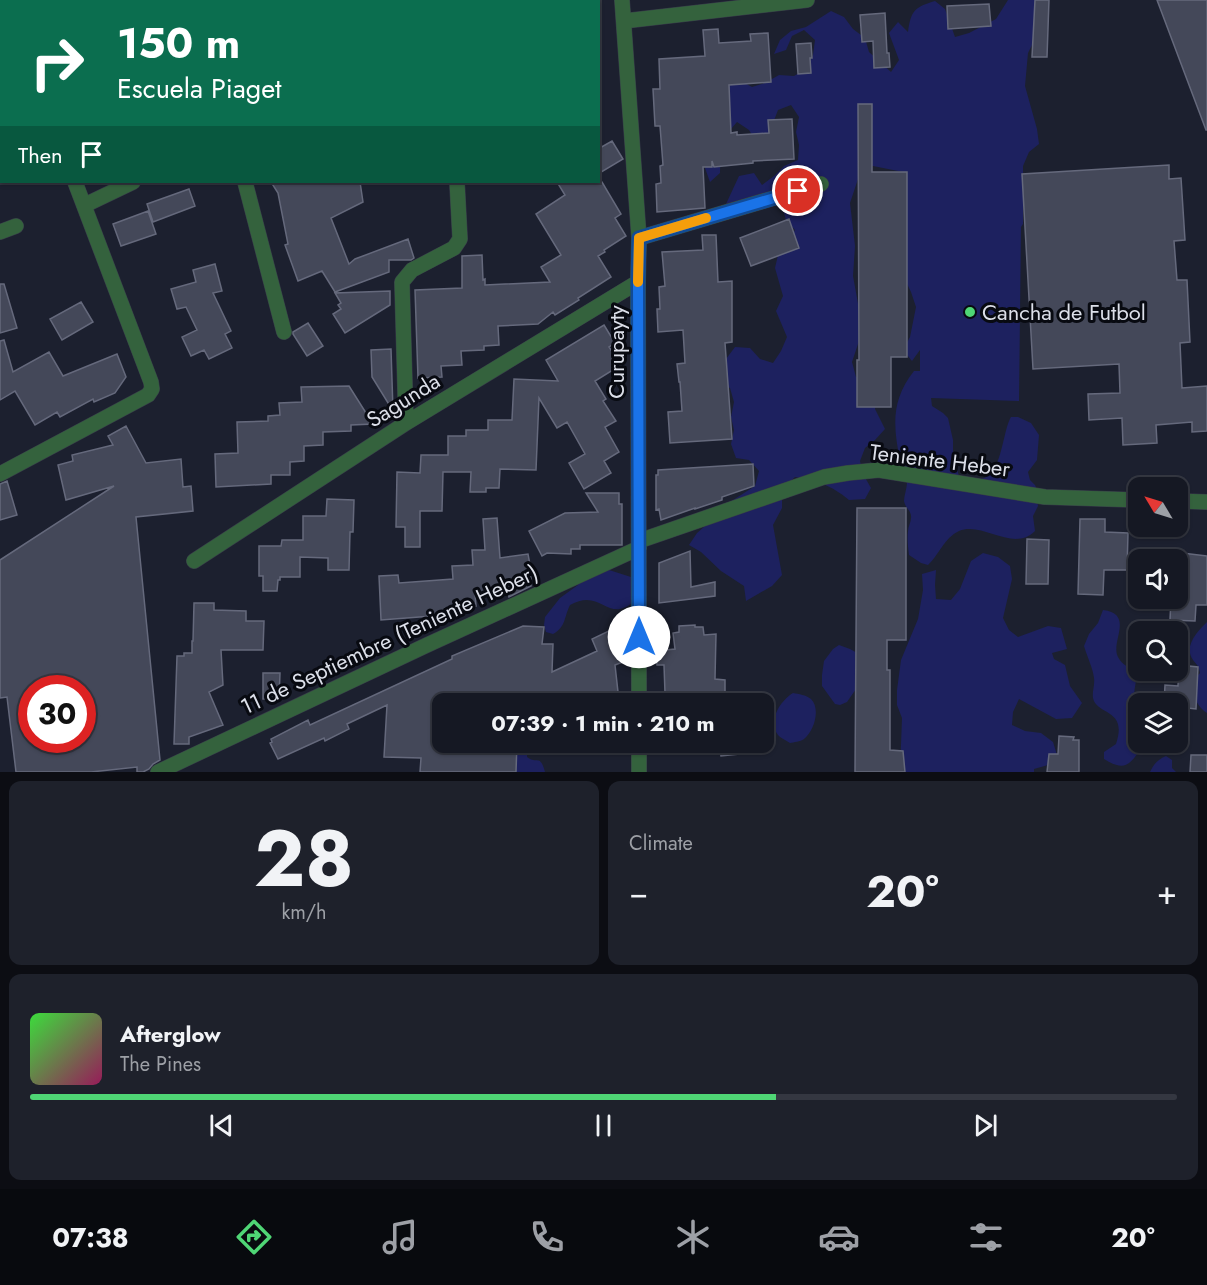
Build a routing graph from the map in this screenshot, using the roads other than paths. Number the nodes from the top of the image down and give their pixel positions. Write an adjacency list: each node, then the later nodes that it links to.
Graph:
1 (622, 0): 3 (street, Curupayty)
2 (807, 0): 3 (street)
3 (624, 21): 12 (street, Curupayty)
4 (75, 183): 9 (street)
5 (131, 183): 9 (street)
6 (245, 183): 14 (street)
7 (457, 183): 15 (street)
8 (821, 184): 12 (street)
9 (85, 205): 16 (street)
10 (16, 226): 11 (street)
11 (0, 232)
12 (639, 238): 13 (street, Curupayty)
13 (638, 282): 15 (street, Sagunda); 20 (street, Curupayty)
14 (284, 332)
15 (406, 423): 21 (street, Sagunda)
16 (0, 474)
17 (1128, 500): 20 (street, Teniente Heber)
18 (1188, 501): 19 (street)
19 (1207, 502)
20 (639, 545): 22 (street, Curupayty); 24 (street, 11 de Septiembre (Teniente Heber))
21 (194, 561)
22 (639, 693)
23 (639, 753): 25 (street)
24 (158, 772)
25 (639, 772)

